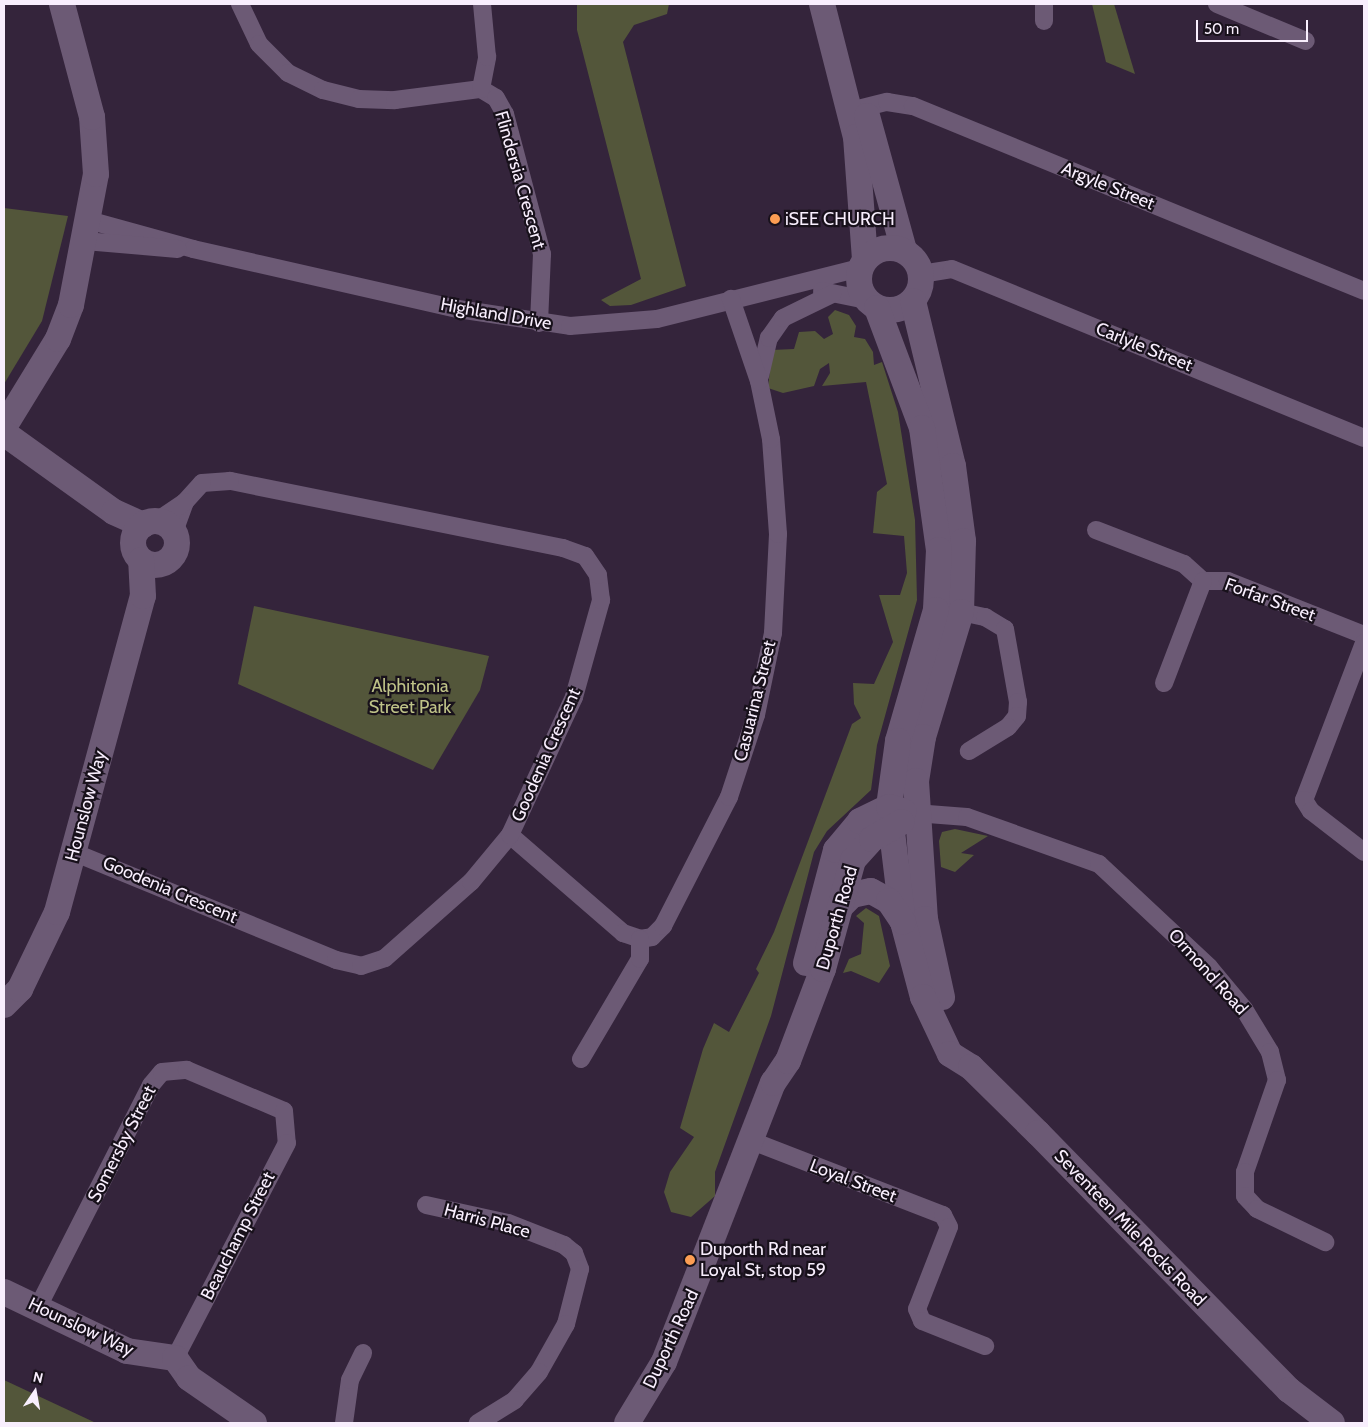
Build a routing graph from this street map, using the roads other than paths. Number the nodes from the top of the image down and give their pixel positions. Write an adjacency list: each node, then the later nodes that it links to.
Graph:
1 (62, 4): 10 (main road)
2 (240, 4): 8 (street)
3 (482, 4): 8 (street)
4 (822, 4): 9 (main road)
5 (839, 4): 9 (main road)
6 (1217, 4): 7 (street)
7 (1306, 41)
8 (481, 90): 20 (street, Flindersia Crescent)
9 (856, 109): 11 (main road); 12 (main road); 15 (street, Argyle Street)
10 (86, 231): 20 (street, Highland Drive); 22 (main road)
11 (904, 250): 12 (main road); 13 (main road)
12 (863, 263): 14 (street, Highland Drive); 19 (main road)
13 (921, 274): 18 (main road); 24 (street, Carlyle Street)
14 (799, 285): 16 (street, Highland Drive); 17 (street, Highland Drive)
15 (1364, 291)
16 (832, 294): 19 (street, Highland Drive); 21 (street)
17 (731, 299): 20 (street, Highland Drive); 21 (street, Casuarina Street)
18 (913, 301): 19 (main road); 28 (main road, Seventeen Mile Rocks Road)
19 (872, 304): 33 (main road, Seventeen Mile Rocks Road)
20 (539, 323)
21 (759, 381): 39 (street, Casuarina Street)
22 (4, 427)
23 (4, 433): 26 (main road)
24 (1364, 438)
25 (1096, 530): 27 (street, Forfar Street)
26 (152, 540): 34 (street, Goodenia Crescent); 35 (main road, Hounslow Way)
27 (1203, 581): 29 (street, Forfar Street); 30 (street)
28 (961, 612): 31 (street); 32 (main road, Seventeen Mile Rocks Road)
29 (1364, 642): 36 (street)
30 (1164, 683)
31 (969, 751)
32 (915, 813): 33 (main road); 42 (main road, Seventeen Mile Rocks Road); 47 (street, Ormond Road)
33 (889, 819): 37 (main road, Duporth Road); 38 (main road, Seventeen Mile Rocks Road); 43 (main road, Duporth Road)
34 (510, 835): 35 (street, Goodenia Crescent); 39 (street)
35 (73, 852): 40 (main road, Hounslow Way)
36 (1364, 852)
37 (838, 909): 38 (main road); 43 (main road, Duporth Road)
38 (903, 922): 42 (main road, Seventeen Mile Rocks Road)
39 (640, 939): 41 (street)
40 (4, 1005)
41 (581, 1059)
42 (971, 1067): 53 (main road, Seventeen Mile Rocks Road)
43 (773, 1083): 45 (main road, Duporth Road)
44 (284, 1111): 49 (street, Somersby Street); 52 (street, Beauchamp Street)
45 (752, 1141): 50 (street, Loyal Street); 57 (main road, Duporth Road)
46 (426, 1205): 56 (street, Harris Place)
47 (1325, 1242)
48 (4, 1292): 49 (main road, Hounslow Way)
49 (38, 1307): 52 (main road, Hounslow Way)
50 (985, 1346)
51 (363, 1353): 55 (street)
52 (175, 1358): 54 (main road)
53 (1289, 1390): 58 (main road, Seventeen Mile Rocks Road); 59 (main road, Seventeen Mile Rocks Road)
54 (254, 1423)
55 (344, 1423)
56 (478, 1423)
57 (627, 1423)
58 (1311, 1423)
59 (1332, 1423)

